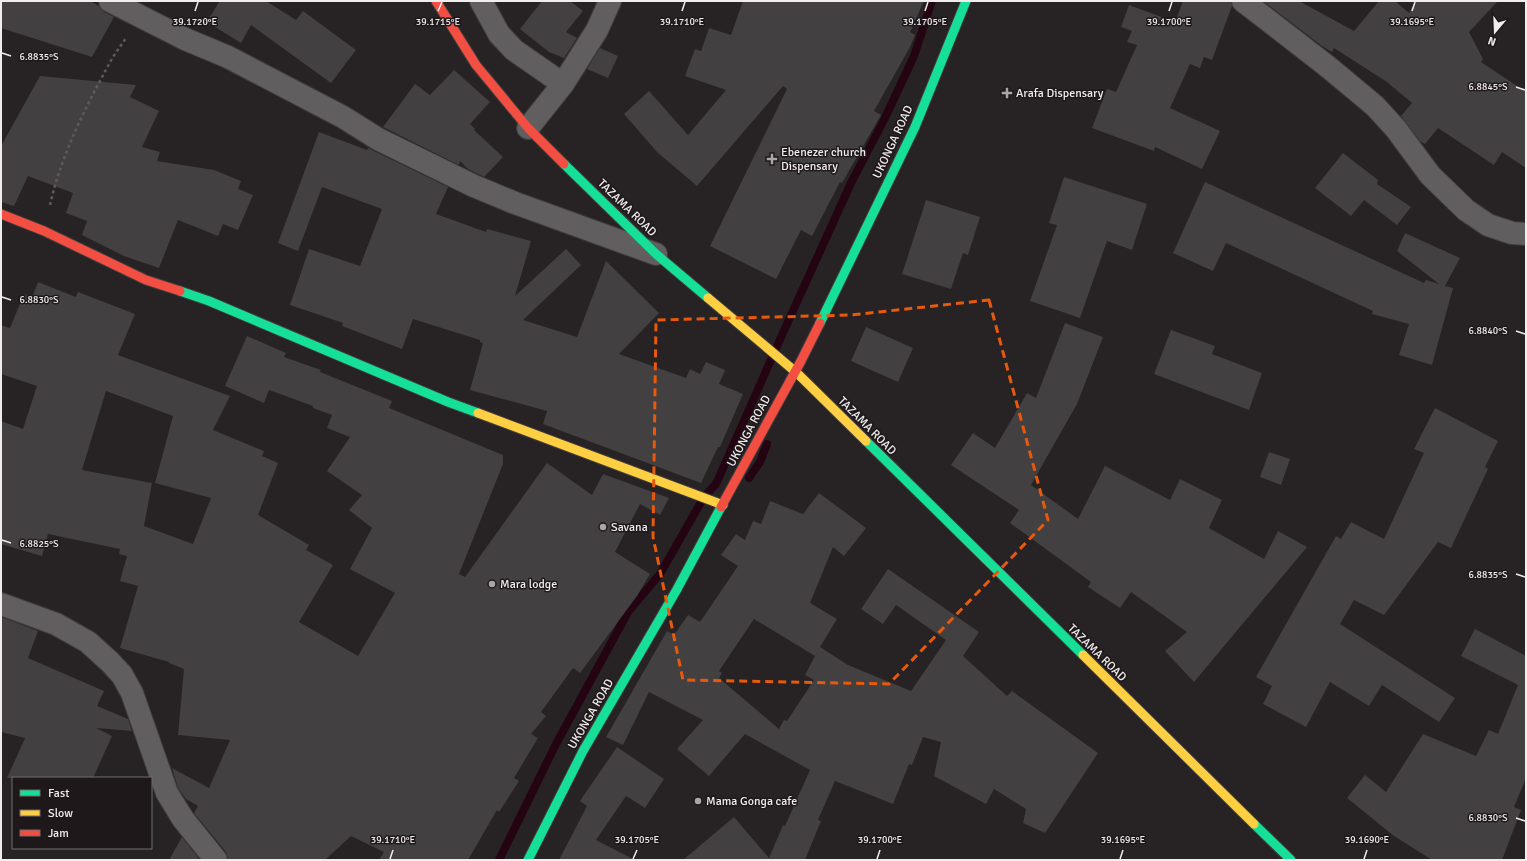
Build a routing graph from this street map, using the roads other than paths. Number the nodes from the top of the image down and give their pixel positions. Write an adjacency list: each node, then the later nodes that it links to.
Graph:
1 (110, 1): 11 (street)
2 (436, 1): 8 (street, TAZAMA ROAD)
3 (481, 1): 7 (street)
4 (610, 1): 7 (street)
5 (966, 1): 12 (street, UKONGA ROAD)
6 (1243, 1): 10 (street)
7 (563, 84): 8 (street)
8 (528, 128): 11 (street, TAZAMA ROAD)
9 (1, 214): 13 (street)
10 (1526, 234)
11 (656, 254): 12 (street, TAZAMA ROAD)
12 (795, 372): 13 (street, UKONGA ROAD); 17 (street, TAZAMA ROAD)
13 (723, 505): 16 (street, UKONGA ROAD)
14 (1, 604): 15 (street)
15 (216, 860)
16 (528, 860)
17 (1291, 860)

